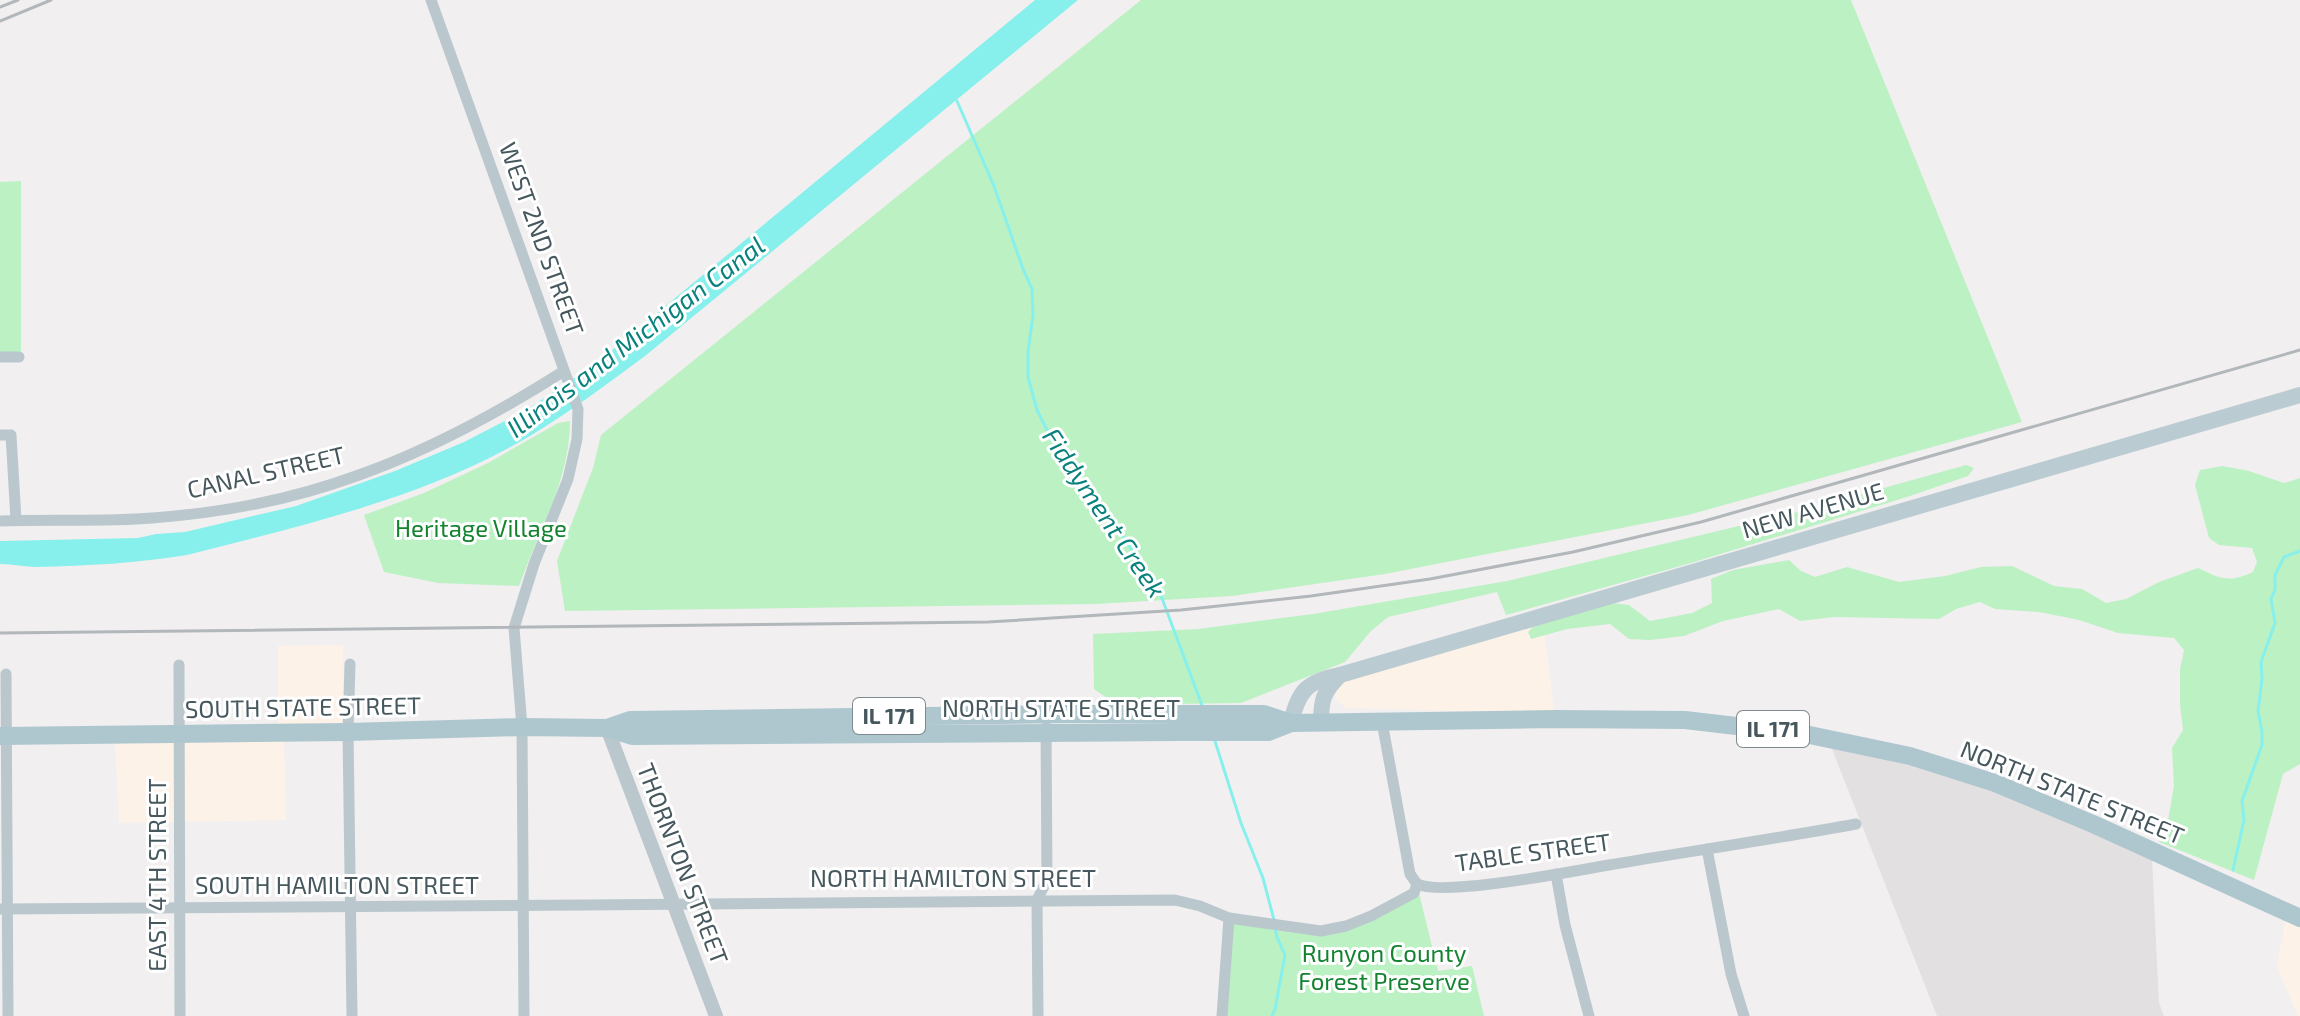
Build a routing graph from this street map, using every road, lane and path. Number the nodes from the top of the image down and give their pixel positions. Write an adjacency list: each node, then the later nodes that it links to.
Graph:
1 (431, 0): 4 (street, WEST 2ND STREET)
2 (0, 357): 3 (street)
3 (19, 357)
4 (564, 371): 7 (street, CANAL STREET); 17 (street, WEST 2ND STREET)
5 (2300, 395): 12 (main road, NEW AVENUE)
6 (6, 435): 7 (street)
7 (16, 520): 8 (street, CANAL STREET)
8 (0, 521)
9 (350, 664): 19 (street)
10 (179, 665): 20 (street, EAST 4TH STREET)
11 (6, 674): 21 (street)
12 (1340, 675): 14 (main road, NEW AVENUE); 15 (main road)
13 (1382, 722): 15 (main road, NORTH STATE STREET / IL 171); 25 (street); 33 (main road, NORTH STATE STREET / IL 171)
14 (1291, 723): 15 (main road, NORTH STATE STREET / IL 171); 16 (main road, NORTH STATE STREET / IL 171); 16 (main road, NORTH STATE STREET / IL 171)
15 (1321, 723)
16 (1046, 724): 18 (main road, NORTH STATE STREET / IL 171); 26 (street)
17 (522, 727): 18 (main road, SOUTH STATE STREET / IL 171); 19 (main road, SOUTH STATE STREET / IL 171); 28 (street, WEST 2ND STREET)
18 (607, 728): 27 (street, THORNTON STREET)
19 (348, 732): 20 (main road, SOUTH STATE STREET / IL 171); 30 (street)
20 (179, 733): 21 (main road, SOUTH STATE STREET / IL 171); 29 (street, EAST 4TH STREET)
21 (3, 736): 31 (street)
22 (1856, 824): 23 (street, TABLE STREET)
23 (1707, 849): 24 (street, TABLE STREET); 42 (street)
24 (1556, 874): 25 (street, TABLE STREET); 41 (street)
25 (1417, 884): 32 (street)
26 (1037, 900): 27 (street, NORTH HAMILTON STREET); 32 (street, NORTH HAMILTON STREET); 39 (street)
27 (674, 904): 28 (street, SOUTH HAMILTON STREET); 38 (street, THORNTON STREET)
28 (524, 907): 30 (street, SOUTH HAMILTON STREET); 37 (street, WEST 2ND STREET)
29 (179, 908): 30 (street, SOUTH HAMILTON STREET); 31 (street, SOUTH HAMILTON STREET); 35 (street, EAST 4TH STREET)
30 (351, 908): 36 (street)
31 (4, 909): 34 (street)
32 (1229, 918): 40 (street)
33 (2300, 918)
34 (8, 1016)
35 (180, 1016)
36 (352, 1016)
37 (524, 1016)
38 (716, 1016)
39 (1038, 1016)
40 (1222, 1016)
41 (1589, 1016)
42 (1744, 1016)

